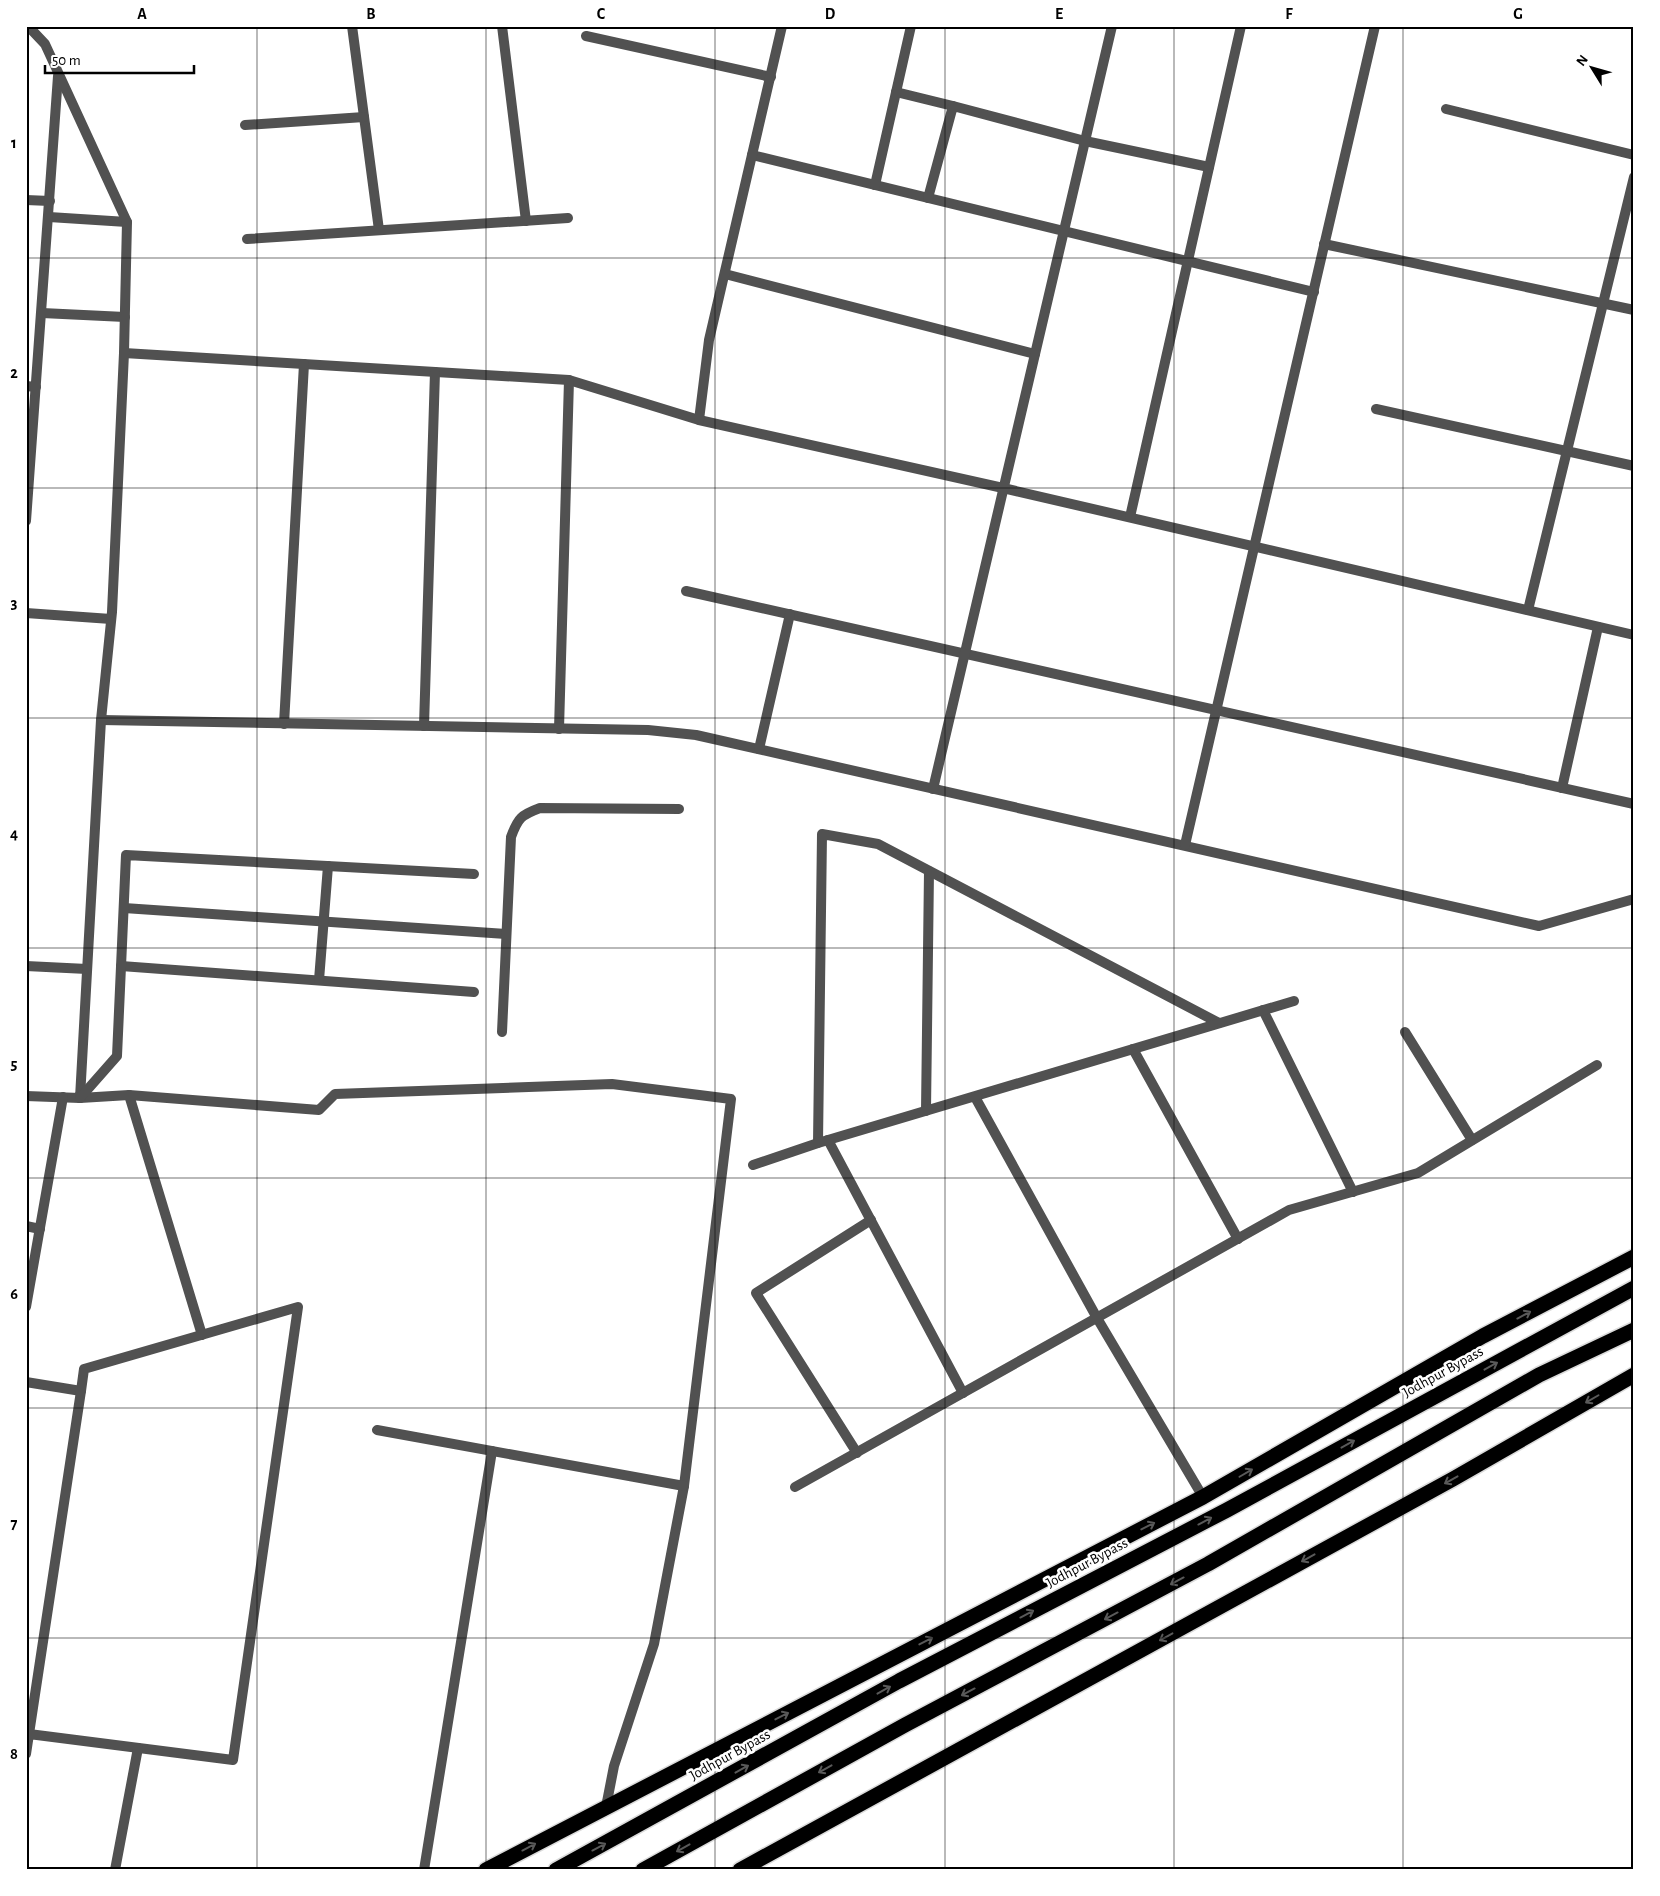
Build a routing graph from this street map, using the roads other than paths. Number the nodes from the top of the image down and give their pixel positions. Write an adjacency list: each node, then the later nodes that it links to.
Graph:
1 (28, 26): 10 (street)
2 (352, 26): 15 (street)
3 (502, 26): 28 (street)
4 (782, 26): 11 (street)
5 (911, 26): 12 (street)
6 (1112, 26): 17 (street)
7 (1241, 26): 20 (street)
8 (1375, 26): 33 (street)
9 (586, 36): 11 (street)
10 (58, 74): 25 (street); 29 (street)
11 (770, 77): 18 (street)
12 (896, 92): 13 (street); 22 (street)
13 (953, 106): 17 (street); 23 (street)
14 (1446, 109): 19 (street)
15 (364, 117): 16 (street); 30 (street)
16 (245, 125)
17 (1085, 141): 20 (street); 31 (street)
18 (752, 155): 22 (street); 35 (street)
19 (1634, 155)
20 (1209, 167): 34 (street)
21 (1634, 177): 37 (street)
22 (875, 185): 23 (street)
23 (928, 198): 31 (street)
24 (26, 200): 25 (street)
25 (50, 201): 26 (street)
26 (49, 217): 29 (street); 39 (street)
27 (568, 218): 28 (street)
28 (526, 221): 30 (street)
29 (127, 222): 40 (street)
30 (379, 230): 32 (street)
31 (1064, 231): 34 (street); 42 (street)
32 (247, 239)
33 (1324, 244): 36 (street); 37 (street)
34 (1188, 261): 36 (street); 52 (street)
35 (724, 274): 42 (street); 48 (street)
36 (1314, 292): 54 (street)
37 (1603, 303): 38 (street); 49 (street)
38 (1634, 310)
39 (42, 313): 40 (street); 46 (street)
40 (125, 317): 41 (street)
41 (124, 353): 43 (street); 59 (street)
42 (1035, 354): 51 (street)
43 (304, 364): 44 (street); 65 (street)
44 (435, 372): 45 (street); 66 (street)
45 (569, 380): 48 (street); 67 (street)
46 (31, 386): 53 (street)
47 (1376, 408): 49 (street)
48 (699, 420): 51 (street)
49 (1567, 451): 50 (street); 56 (street)
50 (1634, 466)
51 (1003, 488): 52 (street); 62 (street)
52 (1130, 517): 54 (street)
53 (26, 522)
54 (1255, 547): 56 (street); 63 (street)
55 (686, 590): 58 (street)
56 (1528, 610): 60 (street)
57 (26, 613): 59 (street)
58 (790, 614): 62 (street); 68 (street)
59 (111, 619): 64 (street)
60 (1598, 627): 61 (street); 69 (street)
61 (1634, 635)
62 (965, 653): 63 (street); 70 (street)
63 (1217, 710): 69 (street); 73 (street)
64 (101, 720): 65 (street); 83 (street)
65 (284, 724): 66 (street)
66 (424, 726): 67 (street)
67 (560, 729): 68 (street)
68 (759, 749): 70 (street)
69 (1562, 788): 71 (street)
70 (933, 789): 73 (street)
71 (1634, 804)
72 (679, 809): 80 (street)
73 (1185, 846): 77 (street)
74 (328, 866): 76 (street); 78 (street); 79 (street)
75 (929, 871): 88 (street); 98 (street); 101 (street)
76 (474, 874)
77 (1634, 899)
78 (124, 908): 79 (street); 82 (street)
79 (324, 921): 80 (street); 84 (street)
80 (506, 934): 89 (street)
81 (26, 966): 83 (street)
82 (121, 966): 84 (street); 97 (street)
83 (87, 969): 97 (street)
84 (319, 980): 85 (street)
85 (474, 992)
86 (1294, 1001): 87 (street)
87 (1263, 1010): 88 (street); 103 (street)
88 (1219, 1023): 91 (street)
89 (502, 1032)
90 (1405, 1032): 100 (street)
91 (1133, 1049): 95 (street); 107 (street)
92 (1597, 1065): 100 (street)
93 (129, 1095): 97 (street); 113 (street); 121 (street)
94 (26, 1096): 96 (street)
95 (975, 1096): 98 (street); 111 (street)
96 (63, 1097): 97 (street); 106 (street)
97 (80, 1098)
98 (926, 1111): 99 (street)
99 (828, 1140): 101 (street); 104 (street)
100 (1472, 1140): 103 (street)
101 (818, 1144): 102 (street)
102 (753, 1165)
103 (1353, 1192): 107 (street)
104 (871, 1220): 117 (street); 120 (street)
105 (26, 1226): 106 (street)
106 (40, 1229): 110 (street)
107 (1238, 1239): 111 (street)
108 (1634, 1257): 123 (highway, one-way to 108)
109 (1634, 1288): 131 (highway, Jodhpur Bypass, one-way to 109)
110 (26, 1307)
111 (1098, 1318): 117 (street); 123 (street)
112 (1634, 1330): 132 (highway, one-way to 132)
113 (202, 1335): 116 (street); 125 (street)
114 (1634, 1375): 133 (highway, one-way to 133)
115 (26, 1382): 116 (street)
116 (81, 1391): 124 (street)
117 (963, 1393): 120 (street)
118 (377, 1430): 119 (street)
119 (492, 1451): 121 (street); 129 (street)
120 (857, 1452): 122 (street)
121 (684, 1486): 127 (street)
122 (795, 1487)
123 (1203, 1497): 127 (highway, one-way to 123)
124 (29, 1734): 125 (street); 126 (street)
125 (138, 1748): 128 (street)
126 (26, 1754)
127 (606, 1807): 130 (highway, one-way to 127)
128 (115, 1870)
129 (424, 1870)
130 (486, 1870)
131 (556, 1870)
132 (643, 1870)
133 (740, 1870)

